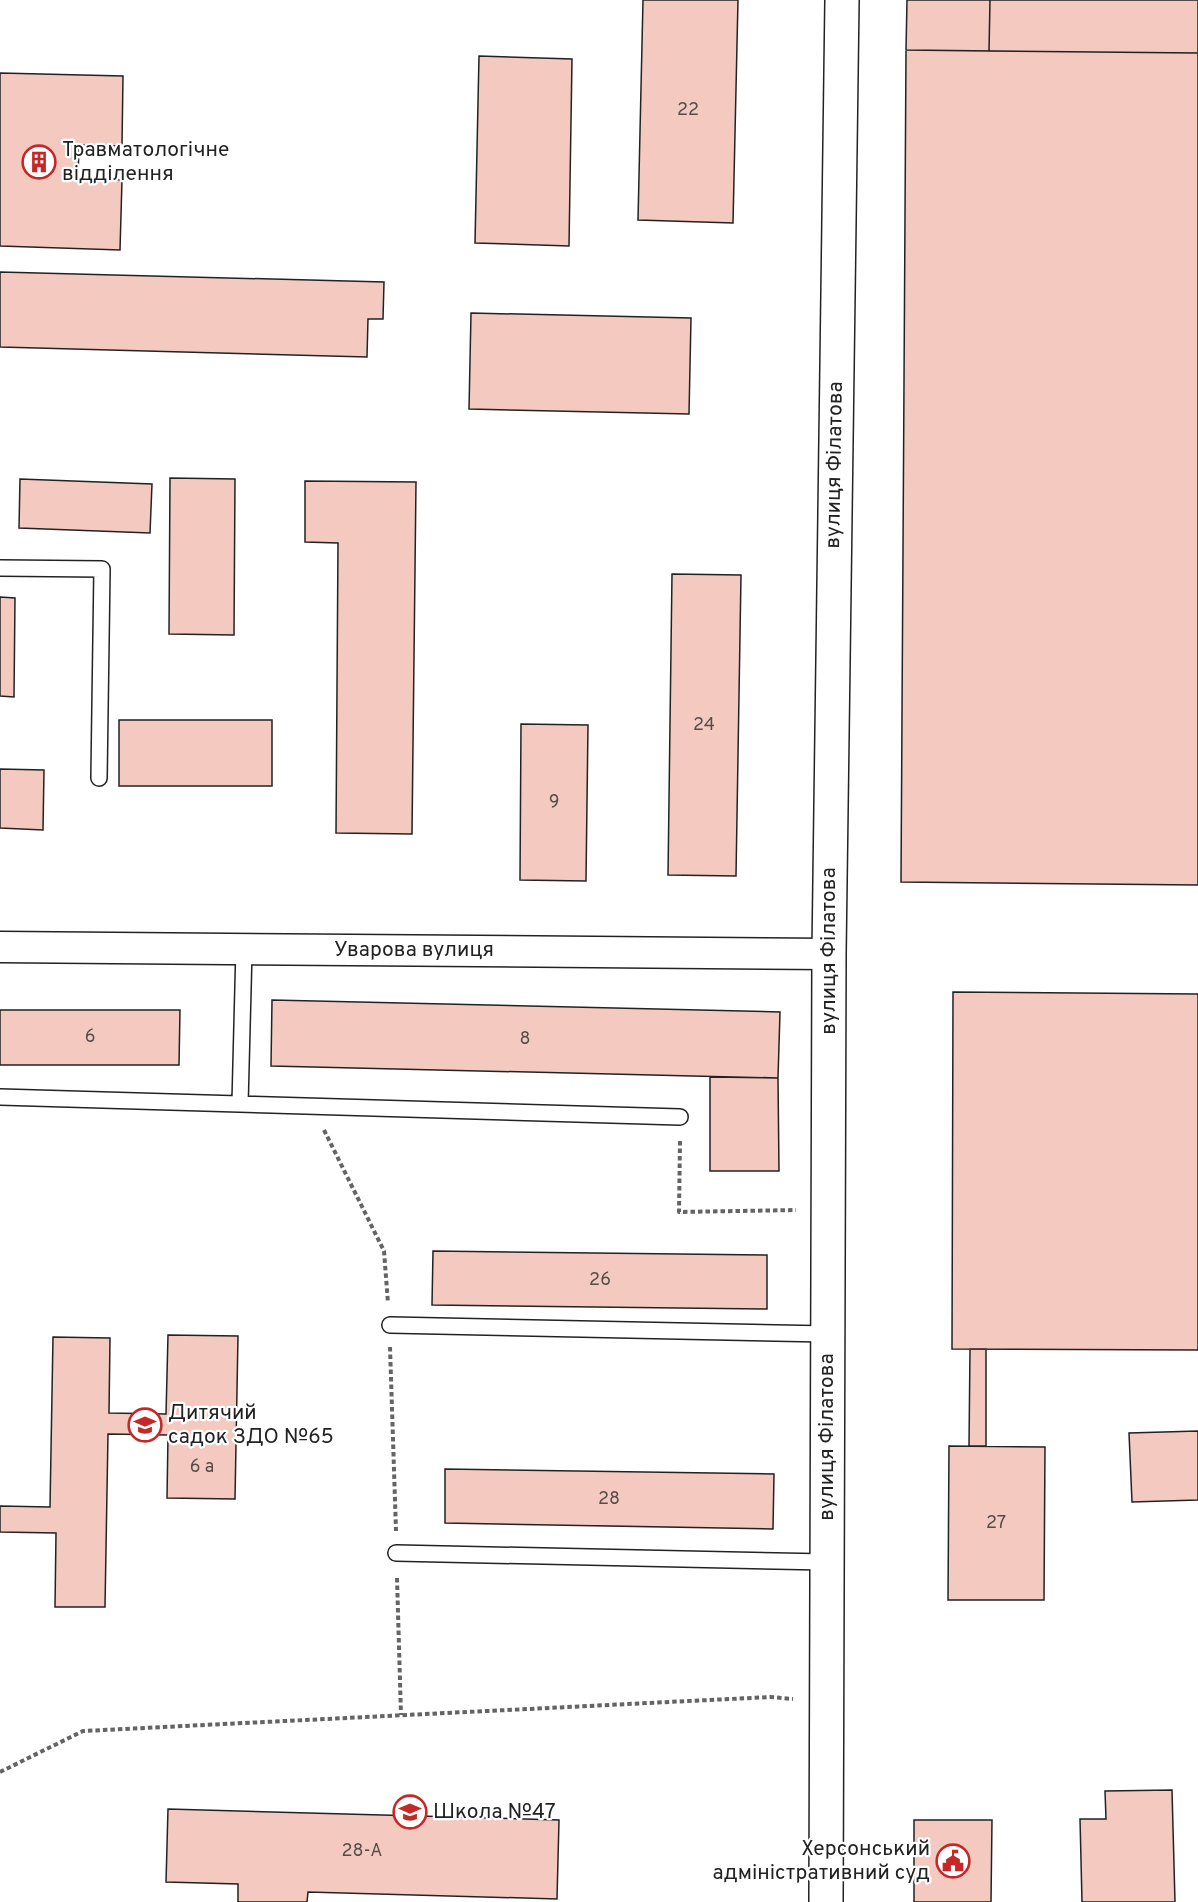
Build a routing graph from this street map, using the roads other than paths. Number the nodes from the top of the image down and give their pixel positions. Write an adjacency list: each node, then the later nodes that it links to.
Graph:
1 (842, 0): 6 (street, вулиця Філатова)
2 (0, 568): 3 (lane)
3 (99, 778)
4 (0, 947): 5 (street, Уварова вулиця)
5 (244, 949): 6 (street, Уварова вулиця); 8 (lane)
6 (829, 954): 11 (street, вулиця Філатова)
7 (0, 1097): 8 (lane)
8 (240, 1104): 9 (lane)
9 (680, 1117)
10 (390, 1325): 11 (lane)
11 (828, 1334): 13 (street, вулиця Філатова)
12 (396, 1553): 13 (lane)
13 (827, 1562): 14 (street, вулиця Філатова)
14 (826, 1902)

